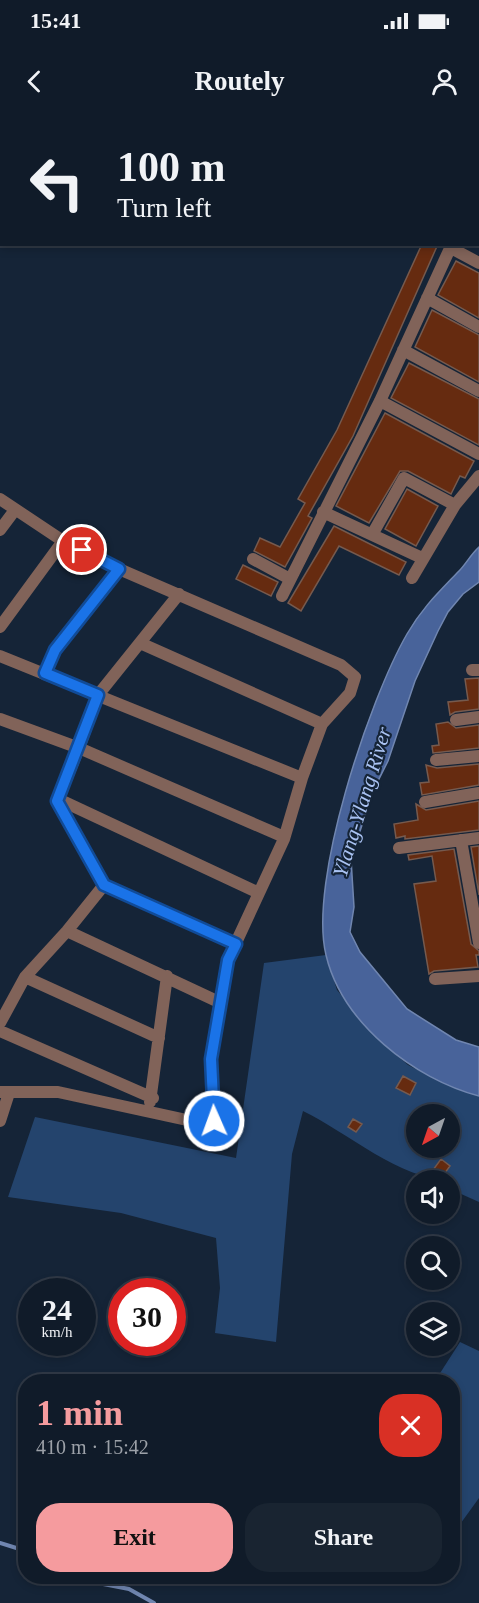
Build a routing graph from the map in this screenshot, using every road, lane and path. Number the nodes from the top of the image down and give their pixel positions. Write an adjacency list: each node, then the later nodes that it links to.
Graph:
1 (451, 246): 2 (street); 3 (street)
2 (479, 263)
3 (427, 298): 4 (street); 5 (street)
4 (479, 327)
5 (403, 350): 6 (street); 7 (street)
6 (479, 391)
7 (380, 401): 8 (street); 13 (street)
8 (479, 454)
9 (479, 476): 11 (street)
10 (0, 499): 12 (street)
11 (455, 506): 15 (street); 17 (street)
12 (15, 510): 14 (street); 16 (street)
13 (323, 512): 15 (street); 21 (street)
14 (0, 530)
15 (373, 533): 17 (street)
16 (63, 541): 19 (street); 24 (street)
17 (422, 558): 20 (street)
18 (253, 559): 21 (street)
19 (119, 569): 22 (street); 27 (street)
20 (412, 578)
21 (290, 579): 23 (street)
22 (178, 594): 25 (street); 32 (street)
23 (282, 596)
24 (0, 627)
25 (140, 643): 28 (street); 32 (street)
26 (0, 656): 27 (street)
27 (45, 673): 28 (street)
28 (98, 695): 33 (street); 36 (street)
29 (479, 717): 31 (street)
30 (0, 719): 33 (street)
31 (456, 720)
32 (322, 724): 36 (street)
33 (79, 748): 38 (street); 40 (street)
34 (479, 756): 35 (street)
35 (436, 760)
36 (302, 778): 40 (street)
37 (479, 794): 39 (street)
38 (58, 799): 44 (street); 45 (street)
39 (425, 802)
40 (284, 837): 45 (street)
41 (479, 838): 42 (street)
42 (461, 840): 43 (street); 47 (street)
43 (399, 848)
44 (104, 885): 46 (street); 48 (street)
45 (259, 893): 48 (street)
46 (67, 931): 49 (street); 51 (street)
47 (479, 943)
48 (236, 944): 53 (street)
49 (167, 976): 53 (street); 56 (street)
50 (479, 976): 52 (street)
51 (25, 977): 54 (street); 56 (street)
52 (435, 979)
53 (221, 1003): 59 (street)
54 (0, 1023)
55 (0, 1031): 58 (street)
56 (159, 1038): 58 (street)
57 (5, 1093): 59 (street); 60 (street)
58 (153, 1098): 59 (street)
59 (146, 1112)
60 (0, 1121)

